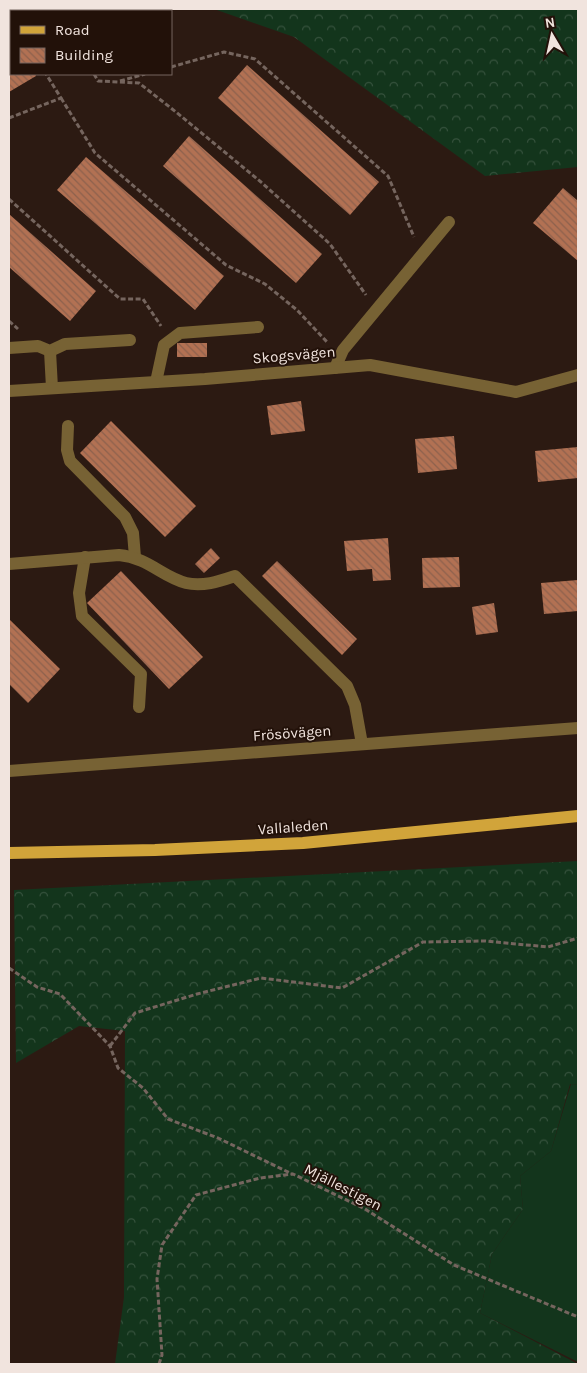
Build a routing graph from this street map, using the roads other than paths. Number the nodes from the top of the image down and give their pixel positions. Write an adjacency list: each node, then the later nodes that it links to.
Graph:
1 (449, 222): 6 (street)
2 (258, 327): 8 (street)
3 (130, 340): 5 (street)
4 (9, 348): 5 (street)
5 (50, 351): 9 (street)
6 (337, 362): 7 (street, Skogsvägen); 8 (street, Skogsvägen)
7 (578, 375)
8 (156, 382): 9 (street, Skogsvägen)
9 (52, 388): 10 (street, Skogsvägen)
10 (9, 391)
11 (68, 426): 12 (street)
12 (135, 556): 13 (street); 17 (street)
13 (85, 557): 14 (street); 15 (street)
14 (9, 564)
15 (140, 707)
16 (578, 728): 17 (street, Frösövägen)
17 (362, 744): 18 (street, Frösövägen)
18 (9, 771)
19 (578, 816): 20 (main road, Vallaleden)
20 (9, 853)

